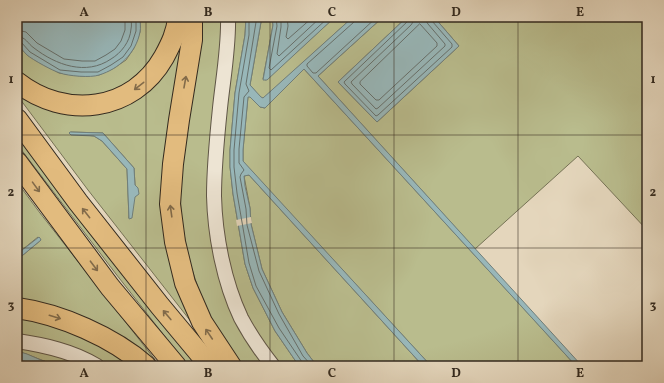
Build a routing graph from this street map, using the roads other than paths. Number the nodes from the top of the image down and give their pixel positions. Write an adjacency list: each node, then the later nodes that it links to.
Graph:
1 (178, 17): 4 (highway, one-way to 4)
2 (192, 17): 13 (highway, one-way to 2)
3 (228, 17): 14 (street)
4 (17, 82)
5 (17, 119): 12 (highway, one-way to 5)
6 (17, 162): 11 (highway, one-way to 11)
7 (17, 308): 10 (highway, one-way to 10)
8 (17, 341): 9 (street)
9 (97, 366)
10 (146, 366)
11 (176, 366)
12 (210, 366)
13 (231, 366)
14 (273, 366)

